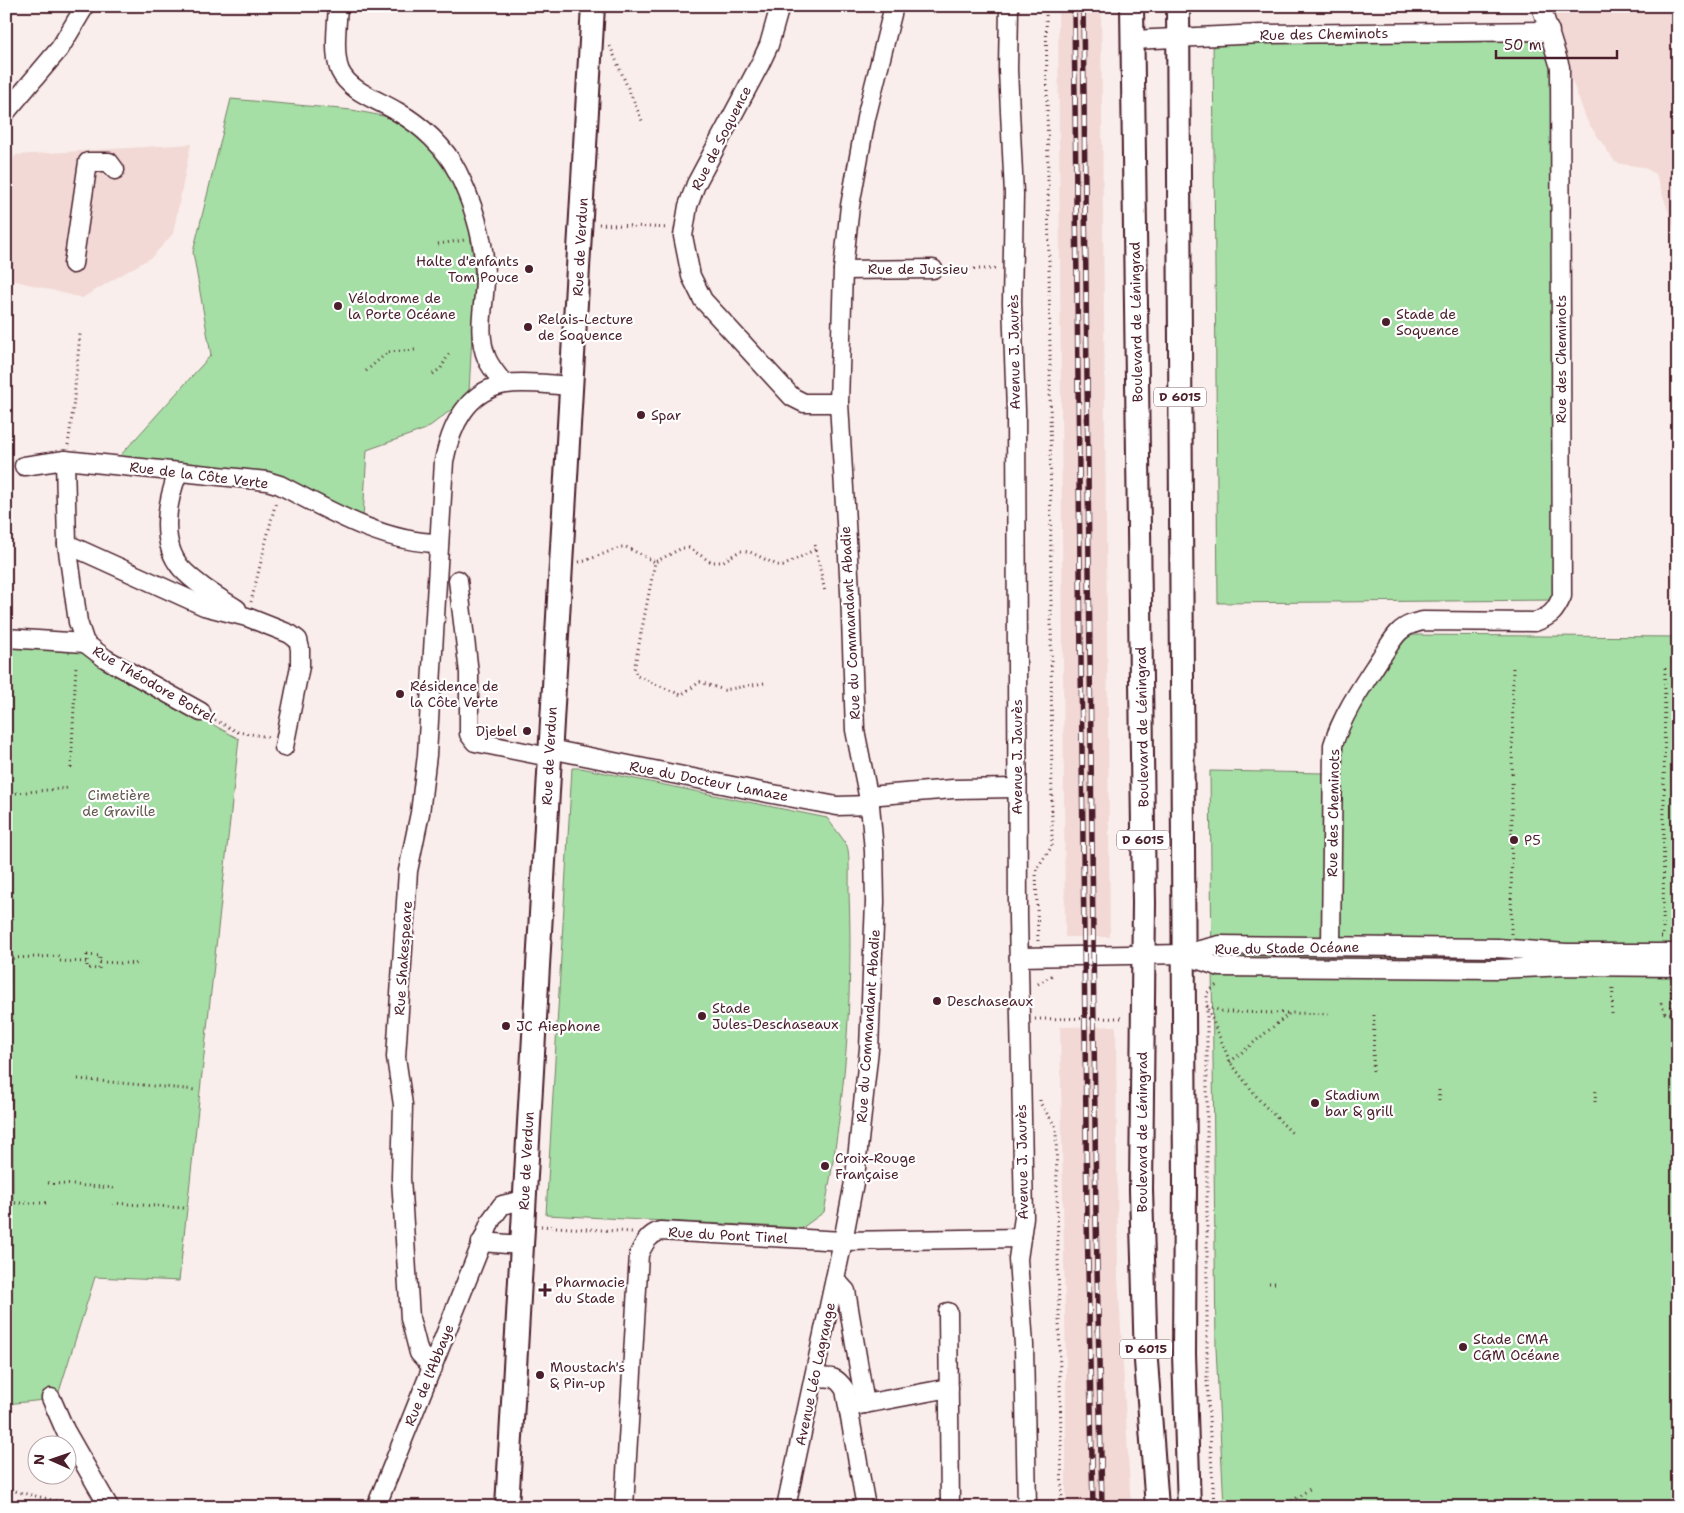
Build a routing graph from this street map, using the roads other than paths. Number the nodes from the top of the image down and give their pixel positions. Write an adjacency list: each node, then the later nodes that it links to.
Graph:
1 (85, 6): 13 (street)
2 (338, 6): 18 (street)
3 (593, 6): 19 (main road, Rue de Verdun)
4 (780, 6): 20 (street, Rue de Soquence)
5 (894, 6): 16 (street, Rue du Commandant Abadie)
6 (1009, 6): 33 (street, Avenue J. Jaurès)
7 (1132, 6): 12 (main road, Boulevard de Léningrad / D 6015)
8 (1178, 6): 11 (main road, D 6015)
9 (1540, 6): 10 (street)
10 (1550, 31): 11 (street, Rue des Cheminots); 35 (street, Rue des Cheminots)
11 (1178, 37): 12 (street, Rue des Cheminots); 38 (main road, D 6015)
12 (1132, 40): 37 (main road, Boulevard de Léningrad / D 6015)
13 (6, 112)
14 (115, 170): 15 (street)
15 (73, 264)
16 (843, 270): 17 (street, Rue de Jussieu); 20 (street, Rue du Commandant Abadie)
17 (933, 270)
18 (504, 384): 19 (street); 24 (street)
19 (572, 386): 32 (main road, Rue de Verdun)
20 (839, 403): 34 (street, Rue du Commandant Abadie)
21 (65, 460): 22 (street, Rue de la Côte Verte); 23 (street, Rue de la Côte Verte); 25 (street, Rue Théodore Botrel)
22 (24, 466)
23 (178, 472): 24 (street, Rue de la Côte Verte); 27 (street)
24 (439, 542): 48 (street, Rue Shakespeare)
25 (67, 544): 27 (street); 29 (street, Rue Théodore Botrel)
26 (458, 580): 32 (street, Rue du Docteur Lamaze)
27 (247, 617): 31 (street)
28 (6, 638): 29 (street)
29 (85, 643): 30 (street, Rue Théodore Botrel)
30 (201, 712)
31 (285, 743)
32 (550, 753): 34 (street, Rue du Docteur Lamaze); 41 (main road, Rue de Verdun)
33 (1017, 788): 34 (street, Rue du Docteur Lamaze); 39 (street, Avenue J. Jaurès)
34 (869, 801): 43 (street, Rue du Commandant Abadie)
35 (1331, 946): 36 (street, Rue du Stade Océane); 38 (street, Rue du Stade Océane)
36 (1678, 953)
37 (1144, 954): 38 (street); 39 (street); 61 (main road, Boulevard de Léningrad / D 6015)
38 (1184, 954): 40 (street, Rue du Stade Océane); 62 (main road, D 6015)
39 (1019, 958): 42 (street, Avenue J. Jaurès)
40 (1678, 967)
41 (524, 1200): 44 (street, Rue de l'Abbaye); 45 (main road, Rue de Verdun)
42 (1021, 1238): 43 (street, Rue du Pont Tinel); 60 (street, Avenue J. Jaurès)
43 (843, 1241): 46 (street, Avenue Léo Lagrange); 56 (street, Rue du Pont Tinel)
44 (481, 1242): 45 (street); 48 (street, Rue de l'Abbaye)
45 (521, 1245): 55 (main road, Rue de Verdun)
46 (835, 1279): 49 (street, Avenue Léo Lagrange); 52 (street)
47 (948, 1312): 50 (street)
48 (432, 1368): 54 (street, Rue de l'Abbaye)
49 (814, 1378): 52 (street); 57 (street, Avenue Léo Lagrange)
50 (949, 1388): 52 (street); 59 (street)
51 (52, 1398): 53 (street)
52 (856, 1405): 58 (street)
53 (109, 1507)
54 (376, 1507)
55 (507, 1507)
56 (624, 1507)
57 (786, 1507)
58 (866, 1507)
59 (950, 1507)
60 (1027, 1507)
61 (1157, 1507)
62 (1189, 1507)

